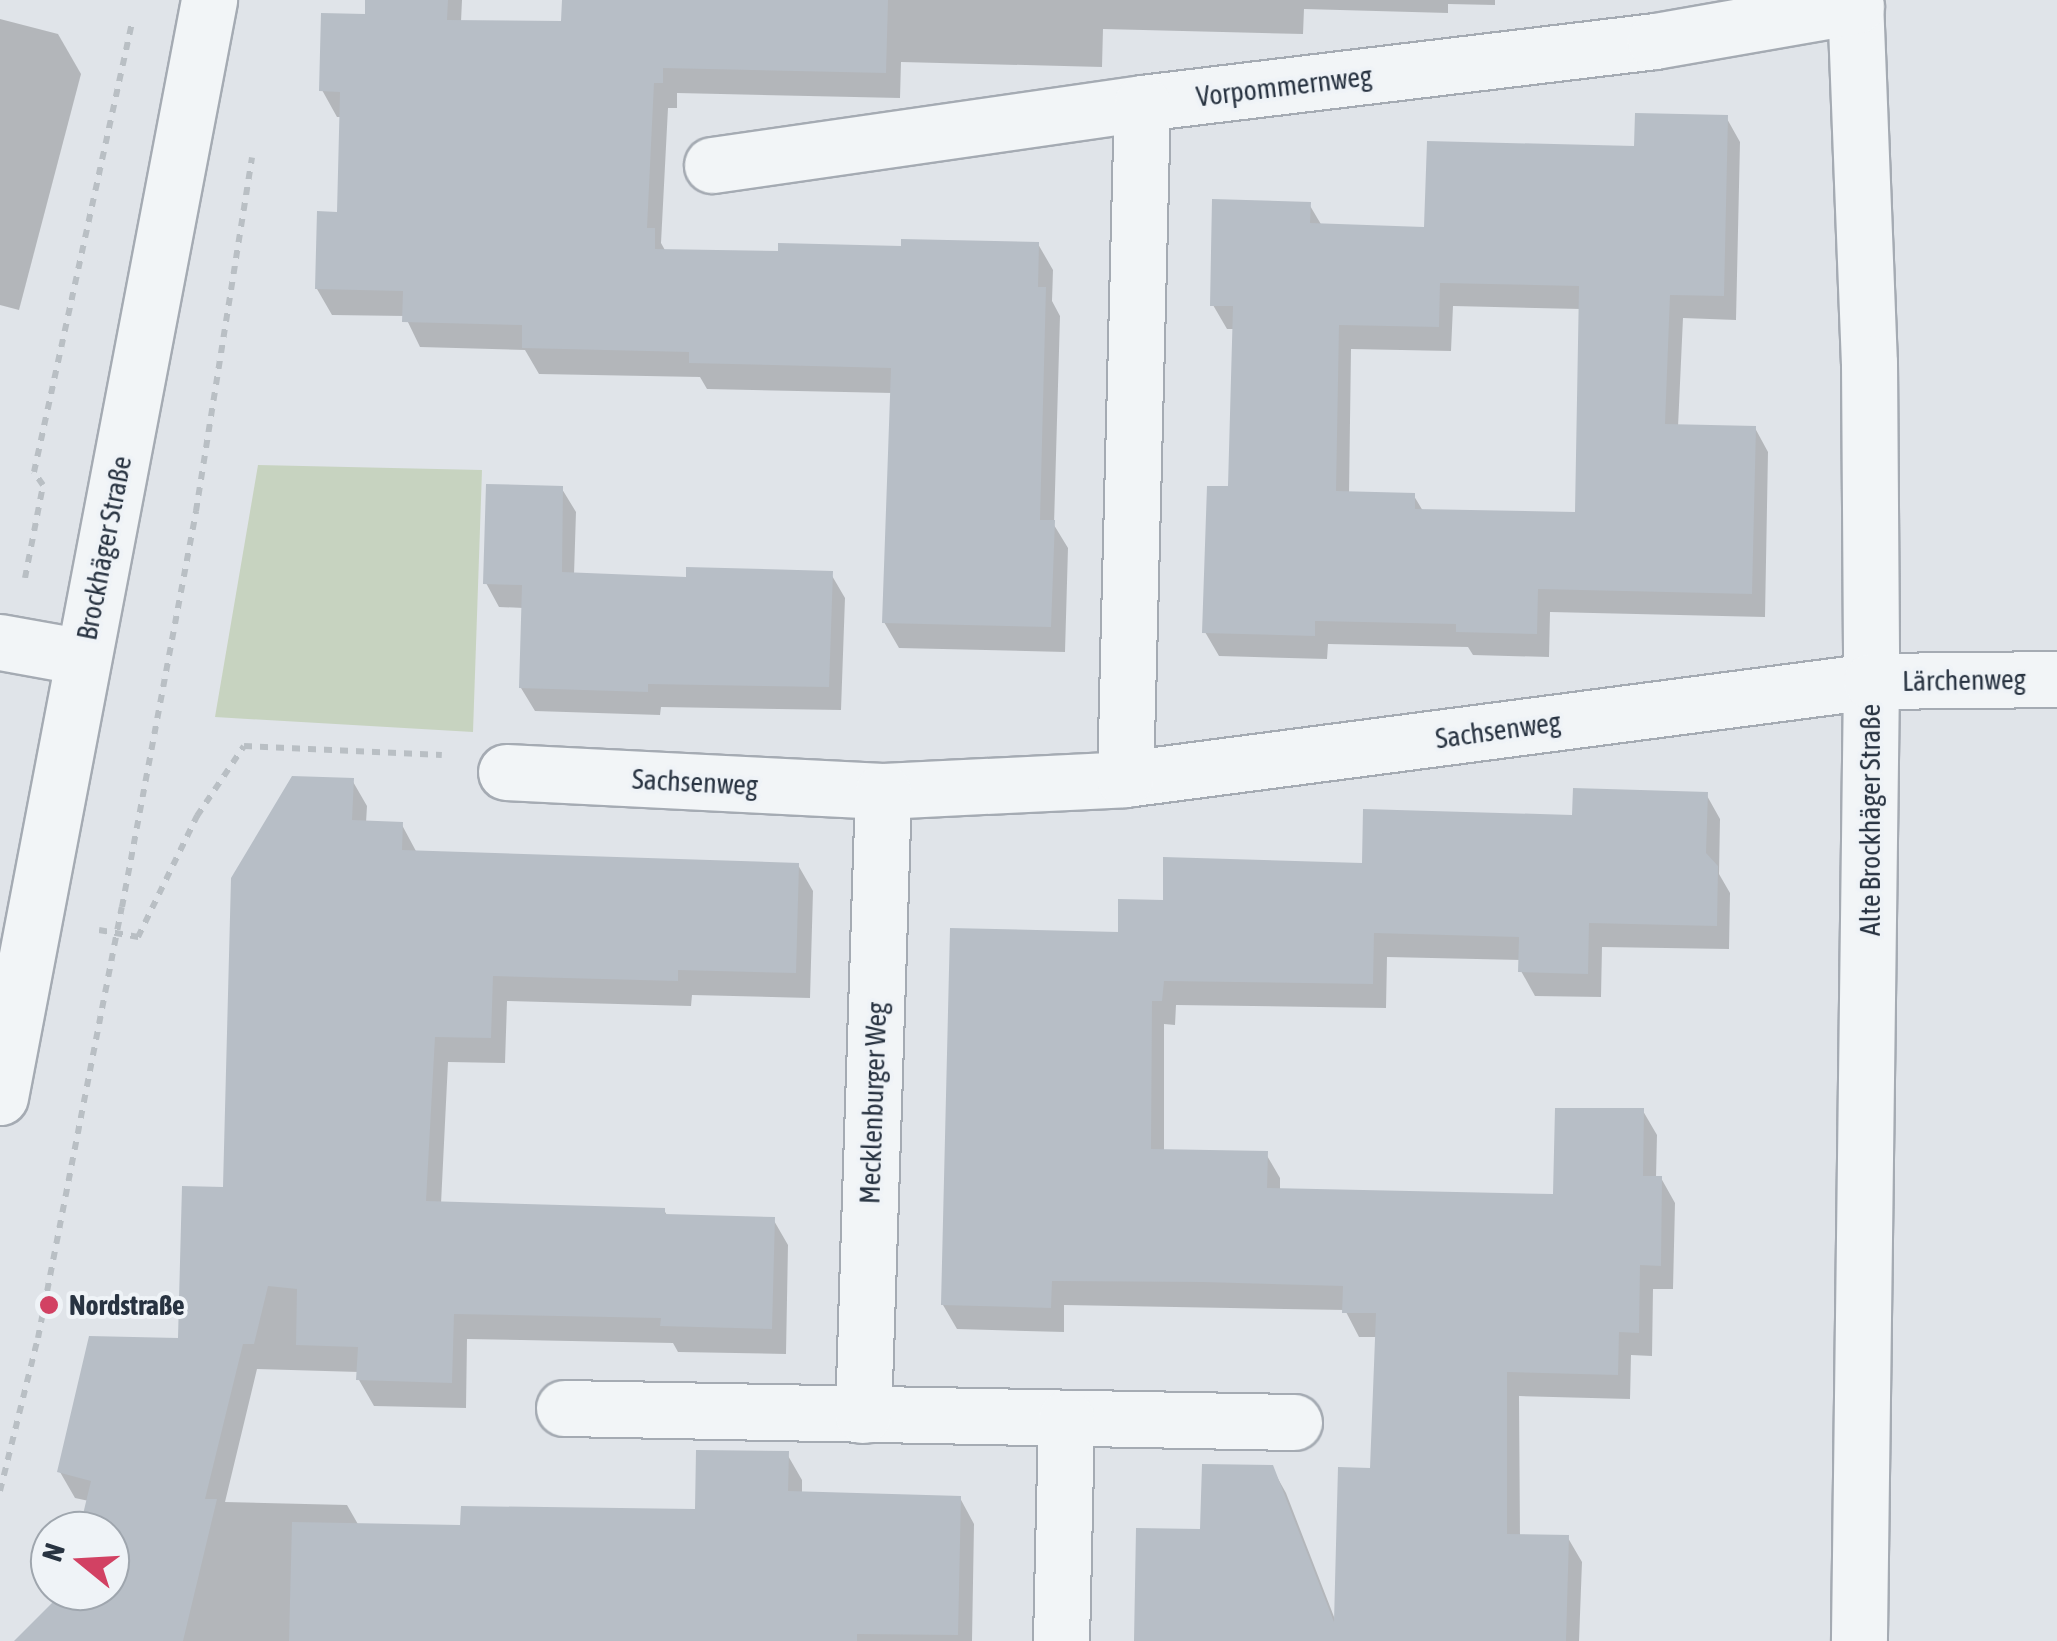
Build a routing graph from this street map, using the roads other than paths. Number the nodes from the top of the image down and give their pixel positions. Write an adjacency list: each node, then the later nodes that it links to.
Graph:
1 (209, 0): 6 (street, Brockhäger Straße)
2 (1856, 3): 3 (street, Vorpommernweg); 8 (street, Alte Brockhäger Straße)
3 (1142, 103): 4 (street, Vorpommernweg); 10 (street)
4 (712, 166)
5 (6, 643): 6 (street)
6 (83, 657): 12 (street, Brockhäger Straße)
7 (2057, 679): 8 (street, Lärchenweg)
8 (1870, 681): 10 (street, Sachsenweg); 18 (street, Alte Brockhäger Straße)
9 (506, 772): 11 (street, Sachsenweg)
10 (1124, 779): 11 (street, Sachsenweg)
11 (883, 791): 14 (street, Mecklenburger Weg)
12 (0, 1097)
13 (564, 1408): 14 (street)
14 (863, 1415): 15 (street)
15 (1066, 1418): 16 (street); 17 (street)
16 (1294, 1422)
17 (1061, 1641)
18 (1859, 1641)

